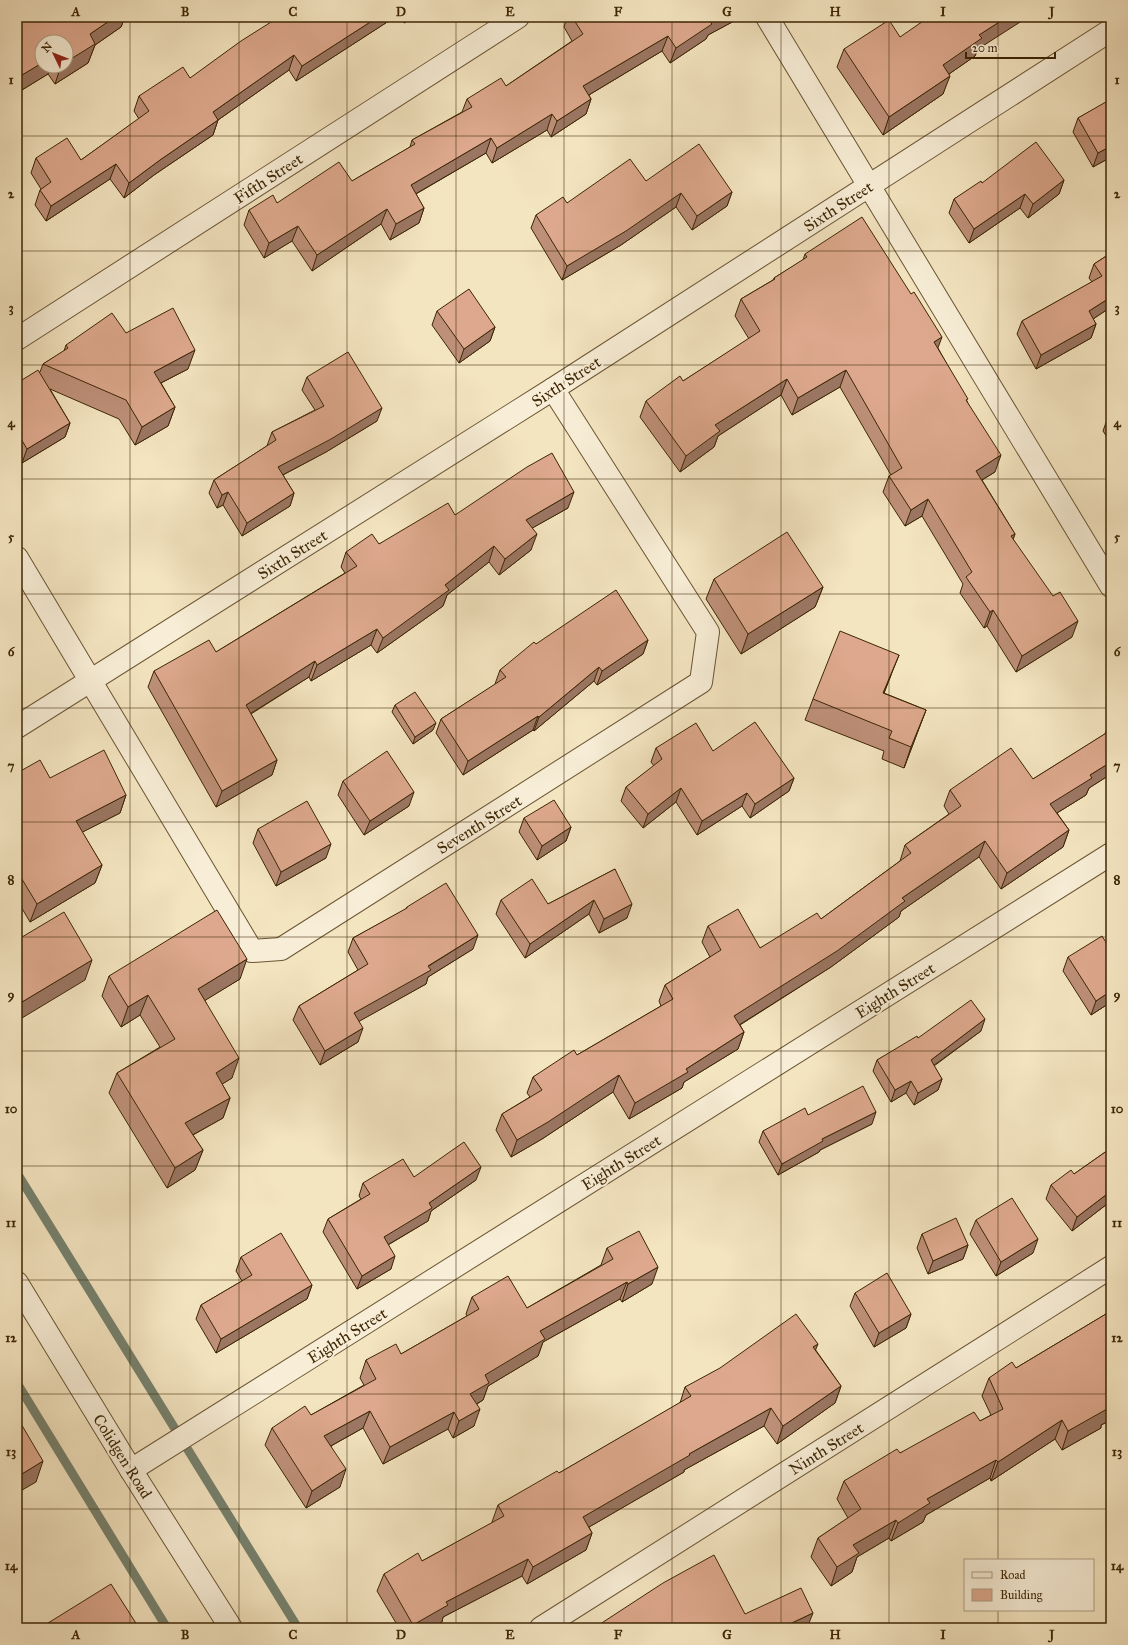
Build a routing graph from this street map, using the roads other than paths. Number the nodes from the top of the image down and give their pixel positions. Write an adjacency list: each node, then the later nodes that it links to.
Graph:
1 (518, 17): 5 (street, Fifth Street)
2 (767, 17): 4 (street)
3 (1111, 30): 4 (street, Sixth Street)
4 (870, 186): 6 (street, Sixth Street); 8 (street)
5 (17, 339)
6 (553, 389): 9 (street, Sixth Street); 9 (street, Seventh Street)
7 (17, 558): 9 (street)
8 (1111, 586)
9 (91, 682): 10 (street, Sixth Street)
10 (17, 727)
11 (1111, 854): 14 (street, Eighth Street)
12 (1111, 1268): 16 (street, Ninth Street)
13 (17, 1283): 14 (street, Colidgen Road)
14 (131, 1470): 15 (street, Colidgen Road)
15 (231, 1628)
16 (541, 1628)

